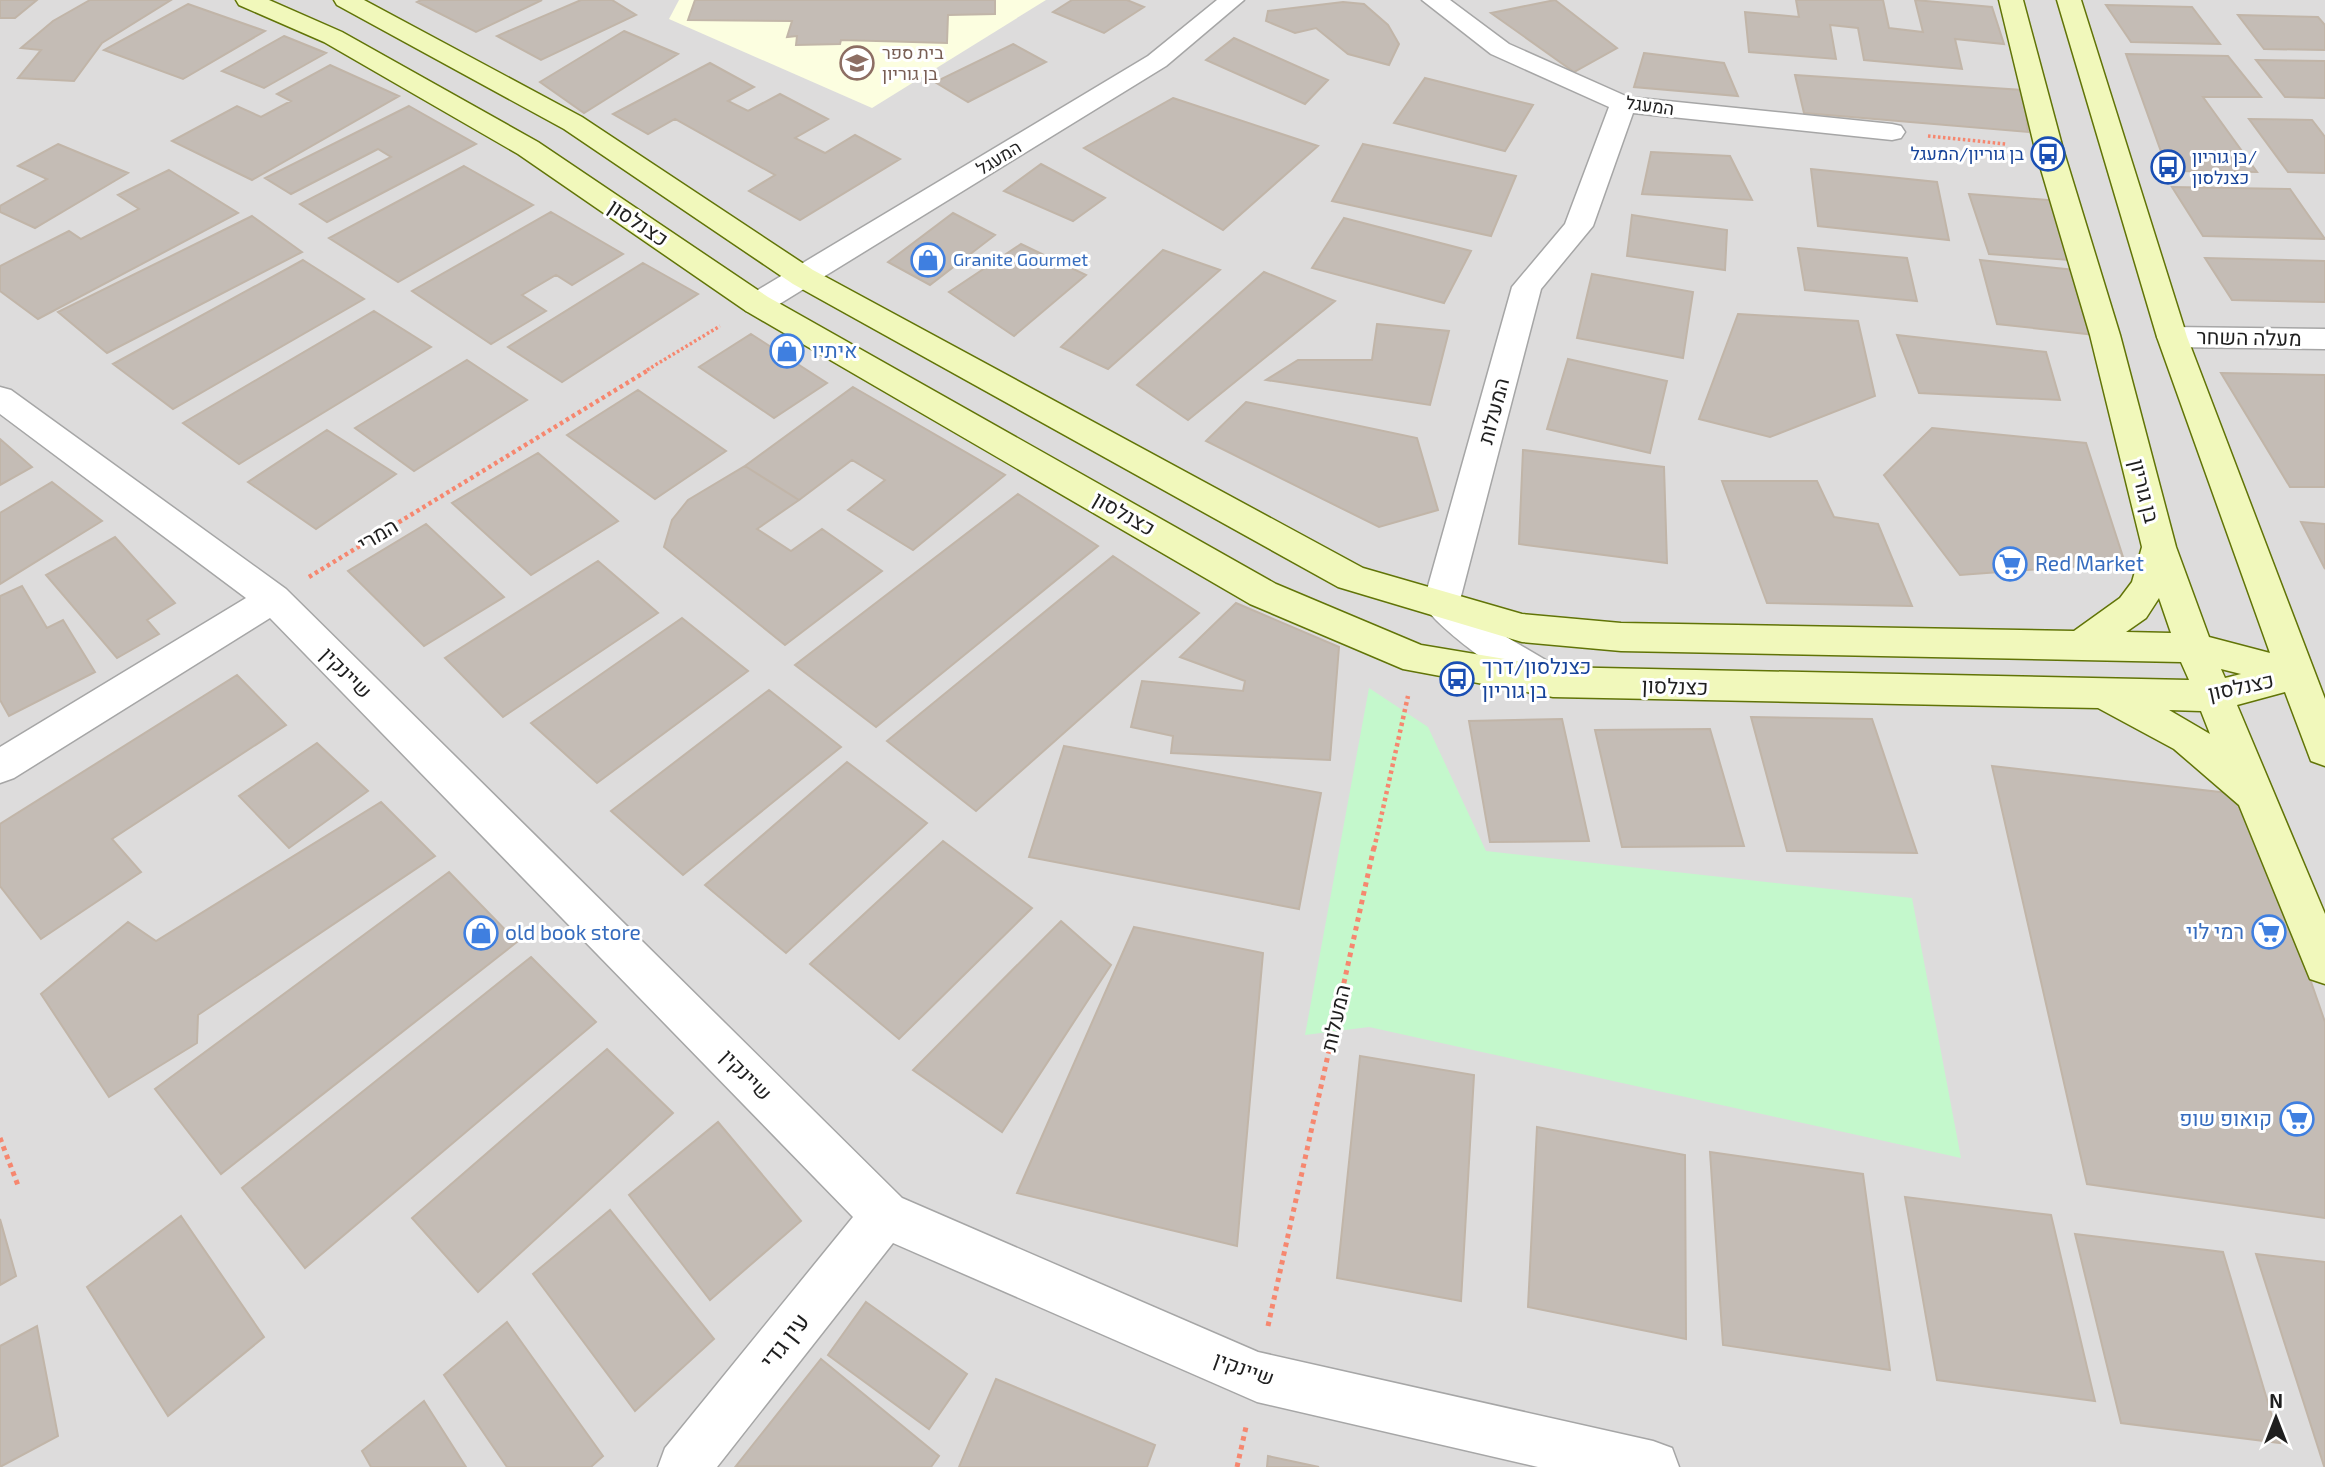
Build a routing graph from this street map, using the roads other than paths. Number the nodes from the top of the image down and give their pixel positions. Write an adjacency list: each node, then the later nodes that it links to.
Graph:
1 (248, 0): 10 (street, כצנלסון)
2 (346, 0): 9 (street, כצנלסון)
3 (1232, 0): 9 (street, המעגל)
4 (1434, 0): 7 (street, המעגל)
5 (2011, 0): 14 (street, בן גוריון)
6 (2069, 0): 11 (street)
7 (1623, 104): 8 (street, המעגל); 16 (street, המעלות)
8 (1892, 132)
9 (803, 277): 10 (street, המעגל); 16 (street, כצנלסון)
10 (757, 304): 20 (street, כצנלסון)
11 (2172, 337): 12 (street, מעלה השחר); 19 (street)
12 (2325, 339)
13 (0, 398): 15 (street, שיינקין)
14 (2159, 547): 17 (street); 18 (street, בן גוריון)
15 (273, 599): 24 (street); 27 (street, שיינקין)
16 (1441, 604): 17 (street, כצנלסון); 20 (street)
17 (2081, 646): 18 (street, כצנלסון)
18 (2194, 648): 19 (street, כצנלסון); 22 (street, בן גוריון)
19 (2296, 674): 22 (street, כצנלסון); 23 (street)
20 (1553, 682): 21 (street, כצנלסון)
21 (2103, 694): 22 (street, כצנלסון); 25 (street)
22 (2216, 696): 25 (street, בן גוריון)
23 (2325, 750)
24 (0, 767)
25 (2257, 801): 26 (street, בן גוריון)
26 (2325, 965)
27 (885, 1215): 28 (street, עין גדי); 29 (street, שיינקין)
28 (684, 1467)
29 (1653, 1467)

